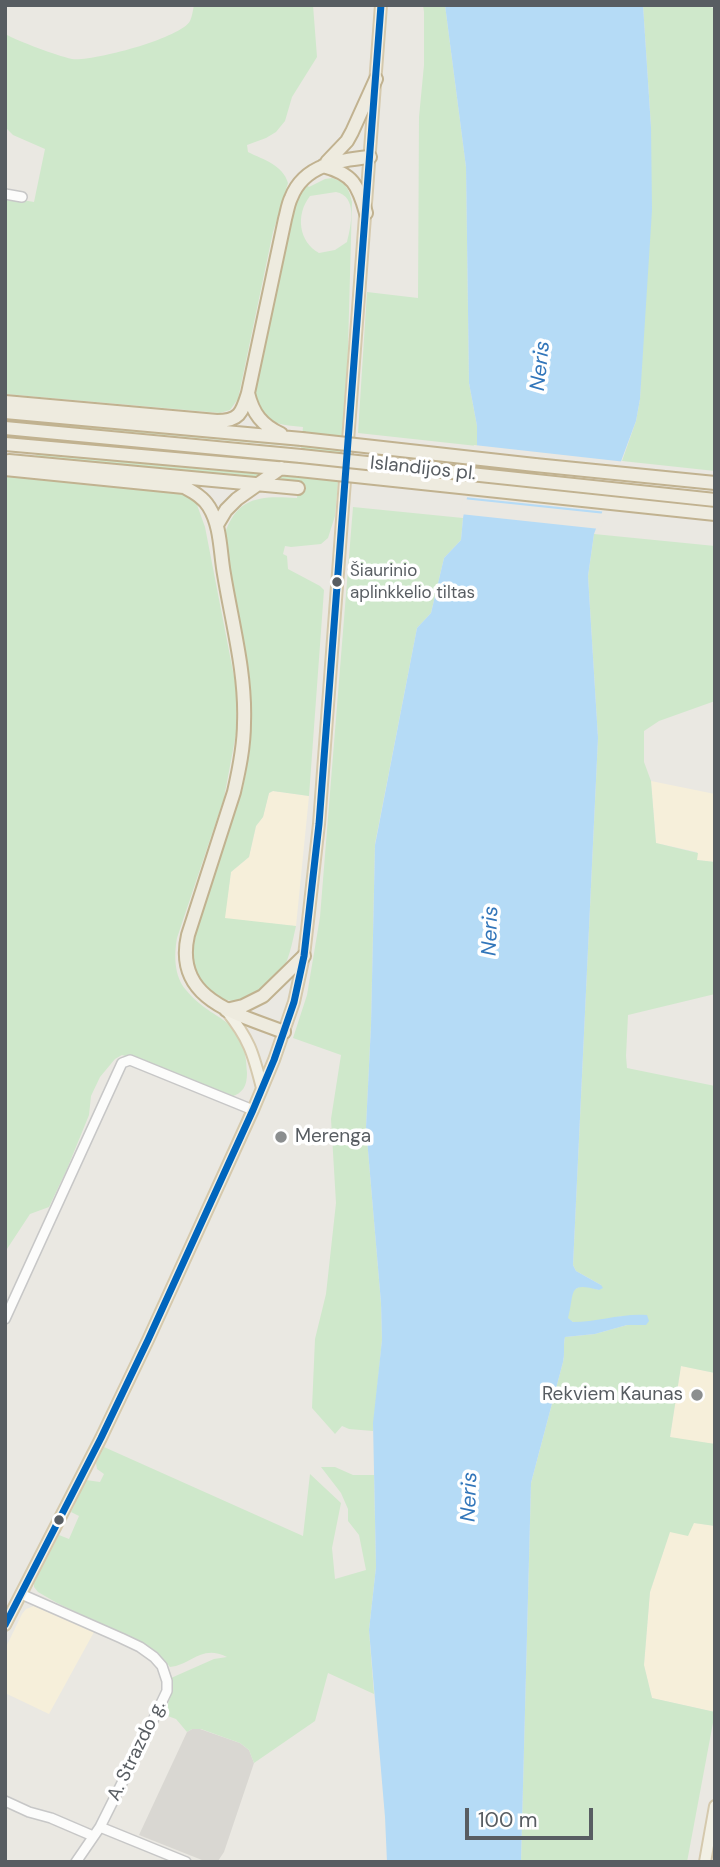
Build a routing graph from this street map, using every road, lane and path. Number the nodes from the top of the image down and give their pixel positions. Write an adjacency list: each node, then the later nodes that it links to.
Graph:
1 (381, 5): 2 (main road)
2 (376, 79): 3 (main road); 4 (highway)
3 (370, 157): 4 (highway); 7 (main road)
4 (323, 166): 7 (highway); 8 (highway)
5 (5, 194): 6 (street)
6 (22, 197)
7 (366, 213): 23 (main road)
8 (248, 393): 9 (highway); 12 (highway)
9 (5, 402)
10 (5, 412): 12 (highway)
11 (5, 428): 20 (highway, Islandijos pl., bridge)
12 (288, 437): 17 (highway, bridge)
13 (5, 444): 15 (highway, Islandijos pl.)
14 (5, 459): 18 (highway)
15 (281, 468): 18 (highway); 21 (highway, Islandijos pl., bridge)
16 (5, 469): 22 (highway)
17 (715, 483)
18 (264, 484): 19 (highway); 22 (highway)
19 (298, 488)
20 (715, 500)
21 (715, 514)
22 (217, 525): 24 (highway)
23 (304, 956): 24 (highway); 25 (main road)
24 (226, 1010): 25 (highway); 26 (main road)
25 (284, 1032): 26 (main road)
26 (262, 1090): 27 (main road)
27 (253, 1111): 28 (street); 29 (main road)
28 (5, 1320)
29 (21, 1594): 30 (main road); 33 (street, A. Strazdo g.)
30 (5, 1625)
31 (5, 1801): 34 (street)
32 (715, 1806): 37 (main road)
33 (100, 1826): 34 (street, A. Strazdo g.); 36 (street)
34 (93, 1836): 35 (street, A. Strazdo g.)
35 (76, 1862)
36 (186, 1862)
37 (705, 1862)

